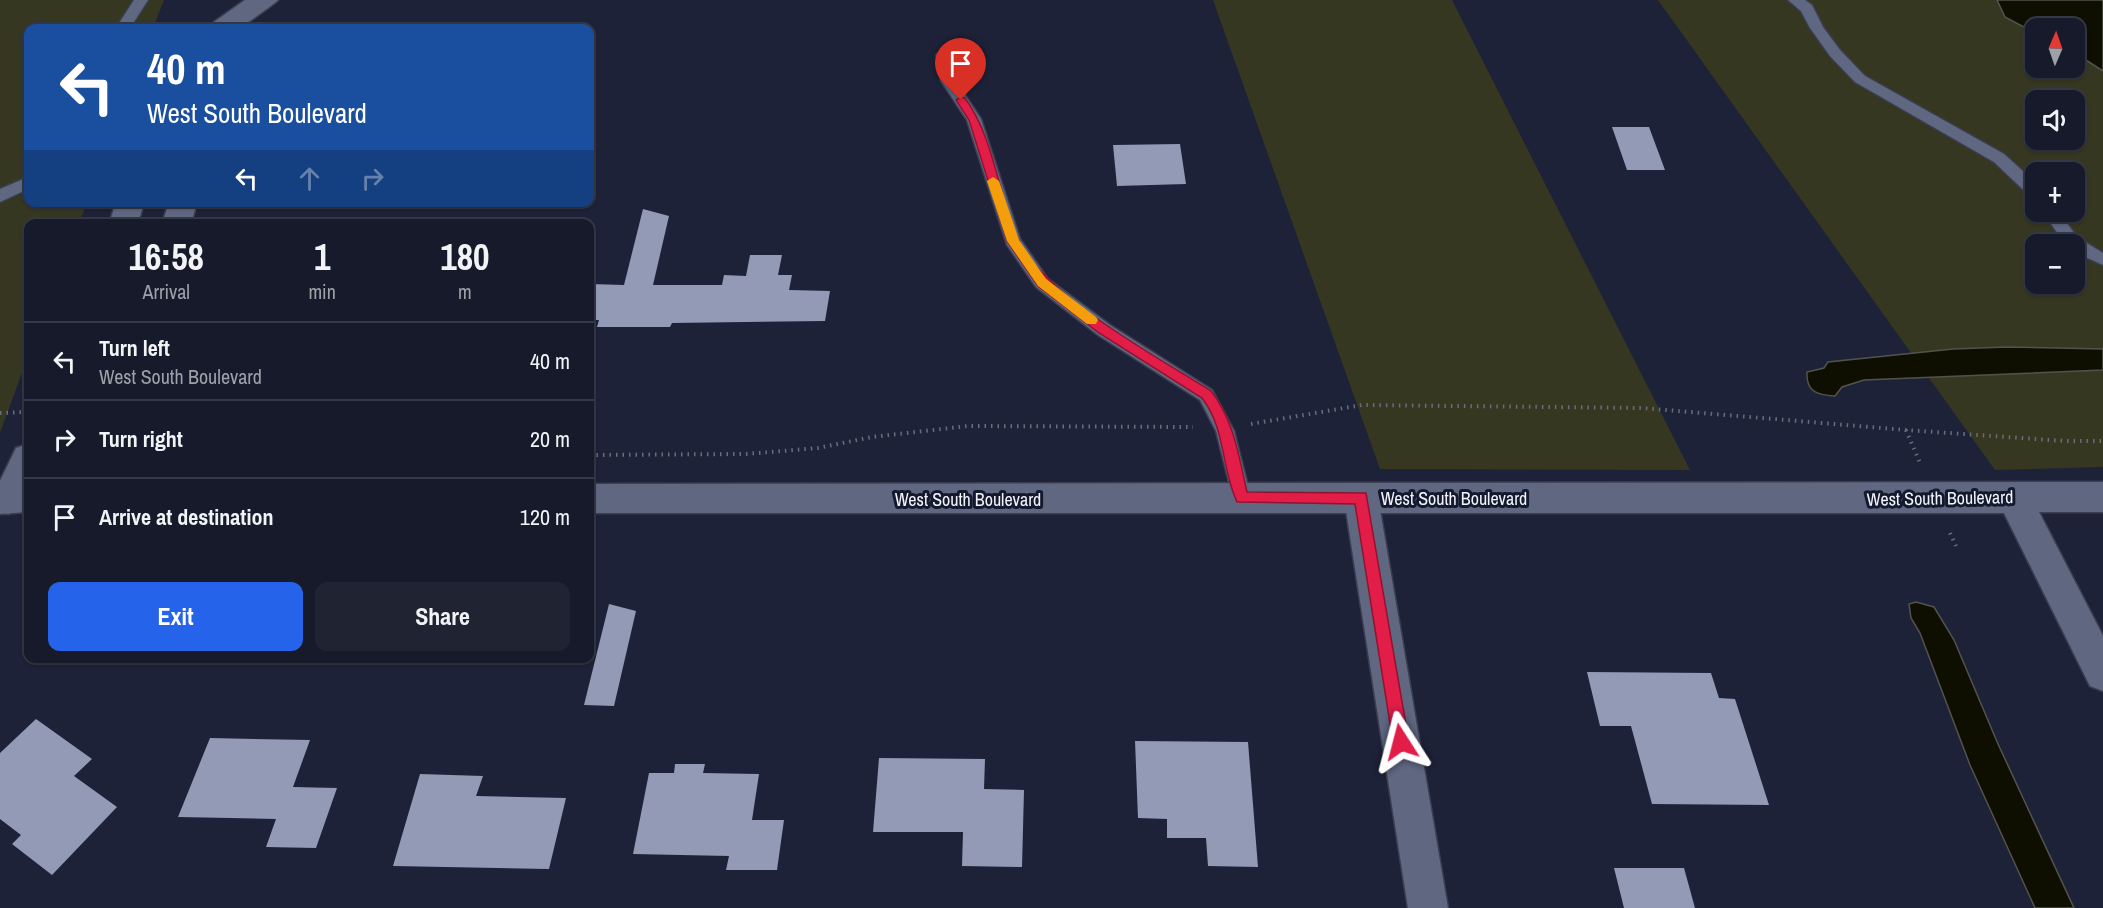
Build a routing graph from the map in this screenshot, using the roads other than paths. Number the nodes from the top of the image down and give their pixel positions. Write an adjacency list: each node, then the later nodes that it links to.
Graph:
1 (141, 0): 4 (lane)
2 (265, 0): 5 (main road)
3 (1795, 0): 7 (lane)
4 (126, 24)
5 (228, 24)
6 (943, 55): 14 (lane)
7 (2025, 183)
8 (24, 185): 9 (lane)
9 (0, 196)
10 (2057, 222): 11 (lane)
11 (2103, 259)
12 (24, 468): 17 (main road)
13 (2103, 497): 16 (main road, West South Boulevard)
14 (1242, 498): 15 (main road, West South Boulevard); 18 (main road, West South Boulevard)
15 (1361, 498): 16 (main road, West South Boulevard); 20 (main road)
16 (2014, 498): 19 (main road)
17 (12, 499)
18 (594, 499)
19 (2103, 674)
20 (1428, 908)

